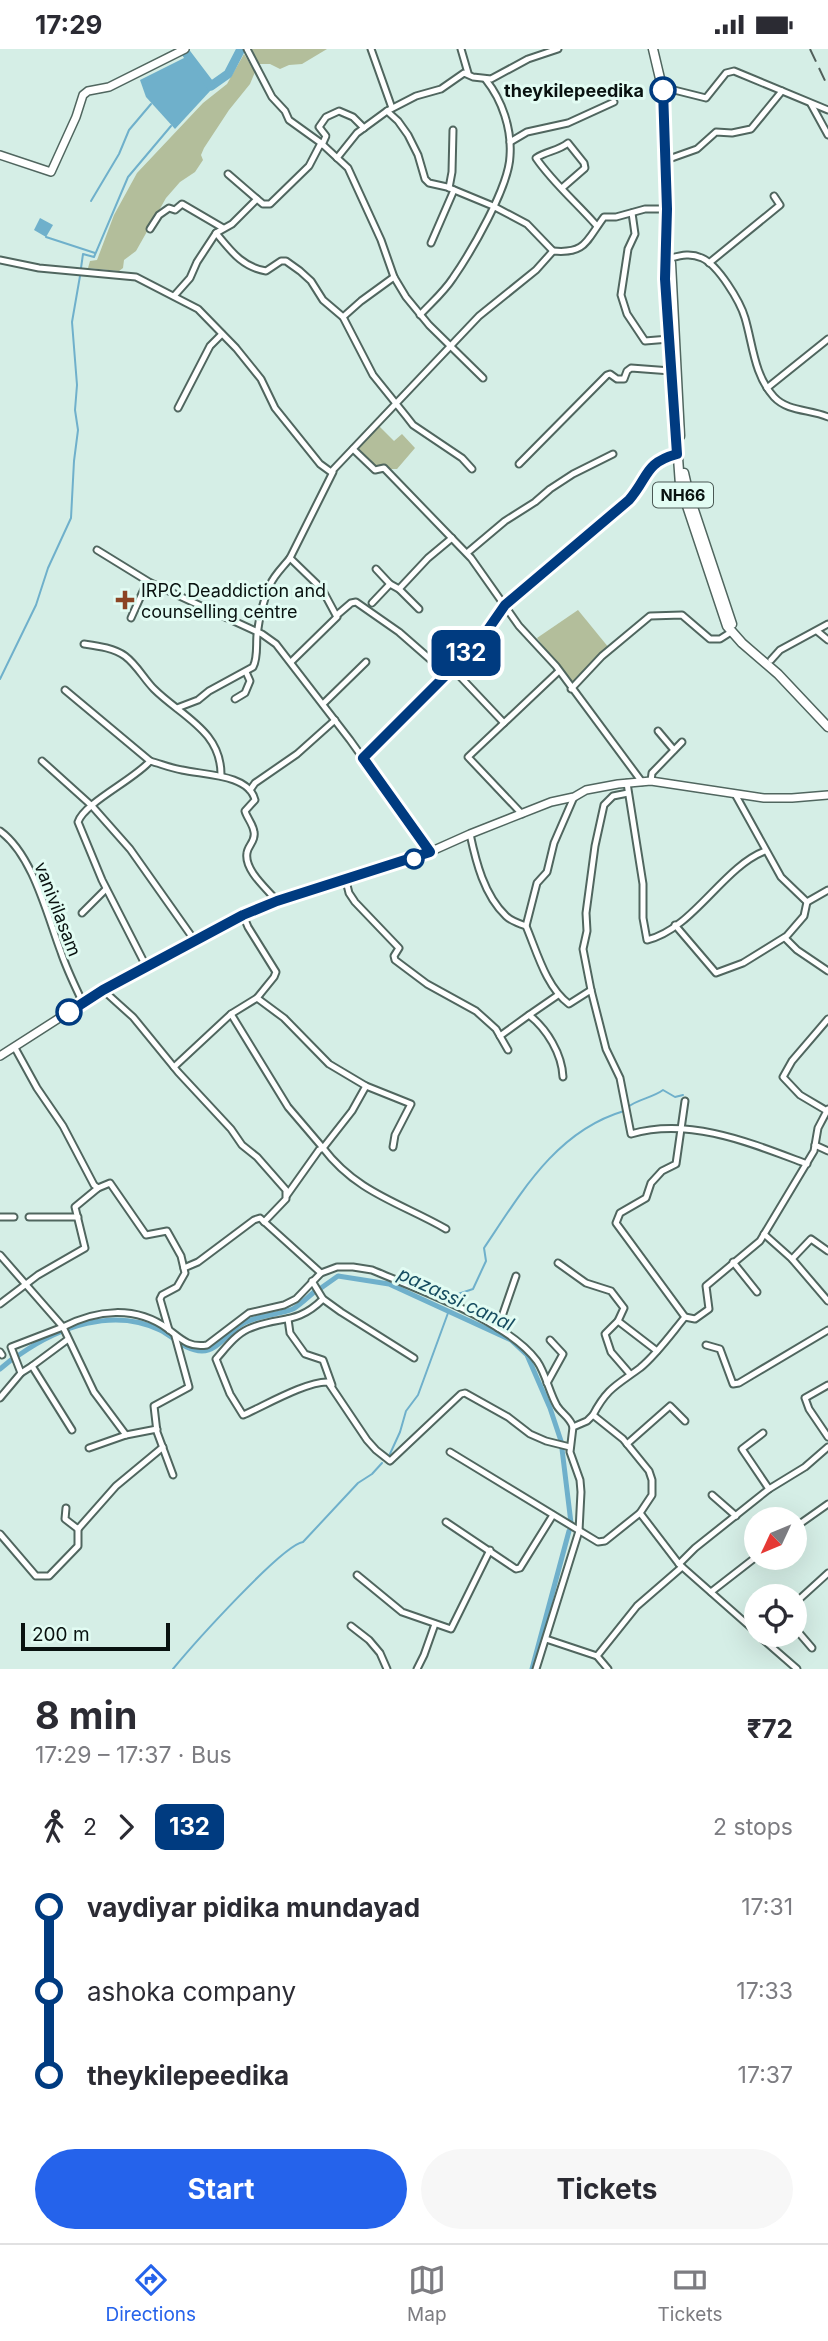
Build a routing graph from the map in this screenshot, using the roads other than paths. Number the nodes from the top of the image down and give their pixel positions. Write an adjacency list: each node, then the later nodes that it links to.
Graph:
1 (247, 49): 19 (street)
2 (371, 49): 13 (street)
3 (461, 49): 7 (street)
4 (558, 49): 8 (street)
5 (653, 49): 9 (highway, NH66)
6 (182, 51): 20 (main road)
7 (468, 73): 8 (street); 13 (street)
8 (486, 79): 18 (street)
9 (663, 87): 10 (street); 22 (highway, NH66)
10 (782, 90): 12 (street); 22 (street)
11 (614, 101): 18 (street)
12 (810, 102): 14 (street); 17 (street)
13 (389, 110): 15 (street); 25 (street)
14 (828, 110)
15 (364, 128): 19 (street); 21 (street)
16 (453, 129): 25 (street)
17 (828, 135)
18 (510, 142): 28 (street)
19 (322, 144): 21 (street); 27 (street)
20 (0, 155)
21 (338, 157): 40 (street)
22 (666, 160): 29 (highway, NH66)
23 (228, 174): 27 (street)
24 (562, 188): 24 (street); 31 (street)
25 (452, 189): 28 (street); 35 (street)
26 (774, 196): 39 (street)
27 (257, 199): 32 (street)
28 (493, 206): 36 (street); 42 (street)
29 (667, 212): 30 (street); 37 (highway, NH66)
30 (632, 213): 31 (street); 45 (street)
31 (597, 226): 36 (street)
32 (222, 228): 33 (street); 34 (street)
33 (150, 229)
34 (216, 233): 41 (street); 43 (street)
35 (431, 243)
36 (553, 251): 47 (street)
37 (668, 258): 39 (street); 45 (highway, NH66); 81 (highway)
38 (0, 260): 41 (street)
39 (709, 263): 50 (street)
40 (394, 277): 42 (street); 43 (street)
41 (174, 296): 44 (street)
42 (421, 315): 47 (street)
43 (343, 317): 51 (street)
44 (222, 334): 52 (street); 59 (street)
45 (669, 339): 48 (highway, NH66)
46 (828, 339): 50 (street)
47 (452, 346): 49 (street); 51 (street)
48 (671, 371): 56 (highway, NH66); 57 (street)
49 (483, 379)
50 (767, 388): 53 (street)
51 (396, 405): 54 (street); 58 (street)
52 (178, 408)
53 (828, 417)
54 (353, 449): 59 (street); 60 (street)
55 (613, 454): 62 (street)
56 (677, 454): 69 (street); 76 (highway, NH66)
57 (519, 464)
58 (472, 469)
59 (333, 472): 63 (street)
60 (452, 538): 62 (street); 67 (street)
61 (97, 550): 65 (street)
62 (467, 553): 69 (street)
63 (290, 558): 71 (street); 75 (street)
64 (376, 569): 66 (street)
65 (150, 583): 72 (street); 75 (street)
66 (390, 584): 67 (street); 68 (street)
67 (399, 589): 70 (street)
68 (372, 603)
69 (505, 605): 82 (street); 83 (street)
70 (419, 610)
71 (337, 615): 79 (street); 85 (street)
72 (131, 618)
73 (828, 624): 74 (street)
74 (817, 631): 77 (street); 81 (street)
75 (257, 632): 79 (street); 84 (street)
76 (731, 632): 81 (highway, NH66); 86 (street)
77 (828, 640)
78 (84, 644): 90 (street)
79 (291, 662): 89 (street)
80 (366, 662): 89 (street)
81 (769, 662): 92 (highway); 94 (highway, NH66)
82 (452, 668): 85 (street); 93 (street)
83 (559, 671): 86 (street); 93 (street)
84 (246, 672): 88 (street); 90 (street)
85 (447, 674): 98 (street)
86 (571, 689): 103 (street)
87 (65, 690): 100 (street)
88 (235, 699)
89 (323, 704): 91 (street)
90 (177, 708): 101 (street)
91 (335, 720): 98 (street); 105 (street)
92 (828, 721)
93 (504, 723): 111 (street)
94 (828, 726)
95 (657, 731): 97 (street)
96 (682, 742): 97 (street)
97 (674, 750): 102 (street)
98 (363, 758): 117 (street)
99 (42, 761): 110 (street)
100 (150, 761): 101 (street); 110 (street)
101 (221, 776): 105 (street)
102 (651, 781): 103 (main road); 107 (main road)
103 (642, 782): 104 (main road)
104 (627, 783): 106 (street); 109 (main road)
105 (250, 790): 121 (street)
106 (628, 793): 125 (street); 132 (street)
107 (735, 794): 108 (main road); 116 (street)
108 (828, 795)
109 (574, 797): 111 (main road); 126 (street)
110 (92, 806): 119 (street); 128 (street)
111 (522, 814): 113 (main road)
112 (0, 831): 114 (street, vanivilasam)
113 (470, 834): 117 (main road); 126 (street)
114 (8, 837): 115 (street); 135 (street, vanivilasam)
115 (0, 840)
116 (765, 851): 122 (street); 125 (street)
117 (430, 852): 118 (main road)
118 (346, 881): 121 (main road); 139 (street)
119 (106, 889): 123 (street); 129 (street)
120 (828, 890): 122 (street)
121 (277, 901): 124 (main road)
122 (807, 902): 127 (street)
123 (82, 913)
124 (243, 915): 128 (main road); 134 (street)
125 (675, 925): 127 (street)
126 (526, 926): 133 (street)
127 (785, 937): 130 (street)
128 (195, 941): 129 (main road)
129 (146, 966): 131 (main road)
130 (828, 971)
131 (103, 990): 135 (main road); 143 (street)
132 (591, 991): 133 (street); 148 (street)
133 (558, 995): 137 (street)
134 (257, 998): 136 (street); 145 (street)
135 (83, 1003): 140 (main road)
136 (231, 1014): 143 (street); 151 (street)
137 (529, 1015): 139 (street); 144 (street)
138 (828, 1019): 147 (street)
139 (500, 1036): 141 (street)
140 (15, 1048): 142 (main road); 154 (street)
141 (508, 1050)
142 (0, 1056)
143 (174, 1067): 155 (street)
144 (563, 1077)
145 (366, 1086): 150 (street); 151 (street)
146 (685, 1101): 148 (street)
147 (827, 1110): 149 (street)
148 (681, 1127): 153 (street); 177 (street)
149 (815, 1145): 152 (street); 153 (street)
150 (393, 1147)
151 (323, 1148): 155 (street); 161 (street)
152 (828, 1151)
153 (807, 1164): 162 (street)
154 (98, 1188): 159 (street); 168 (street)
155 (287, 1195): 160 (street)
156 (0, 1217): 157 (street)
157 (14, 1217)
158 (29, 1217): 159 (street)
159 (78, 1217): 172 (street)
160 (264, 1222): 168 (street); 169 (street)
161 (446, 1229)
162 (764, 1234): 165 (street); 166 (street)
163 (828, 1251): 165 (street)
164 (0, 1255): 172 (street)
165 (792, 1259): 175 (street)
166 (733, 1262): 173 (street); 177 (street)
167 (558, 1263): 179 (street)
168 (184, 1268): 182 (street)
169 (321, 1273): 171 (street); 181 (street)
170 (516, 1276): 181 (street)
171 (312, 1281): 174 (street); 184 (street)
172 (27, 1286): 176 (street); 180 (street)
173 (757, 1292)
174 (323, 1299): 178 (street); 189 (street)
175 (828, 1301)
176 (0, 1304)
177 (685, 1317): 188 (street)
178 (288, 1318): 194 (street); 194 (street)
179 (618, 1321): 188 (street); 192 (street)
180 (63, 1327): 182 (street); 185 (street); 191 (street)
181 (498, 1328): 193 (street)
182 (169, 1330): 184 (street)
183 (828, 1331): 187 (street)
184 (175, 1336): 200 (street)
185 (67, 1340): 190 (street); 203 (street)
186 (550, 1340): 193 (street)
187 (706, 1345)
188 (657, 1351): 192 (street)
189 (414, 1357)
190 (32, 1366): 191 (street); 201 (street)
191 (20, 1373): 196 (street)
192 (629, 1374): 197 (street)
193 (547, 1383): 199 (street)
194 (331, 1385): 207 (street)
195 (828, 1385): 204 (street)
196 (0, 1398)
197 (593, 1415): 199 (street); 205 (street)
198 (685, 1422): 205 (street)
199 (573, 1427): 207 (street)
200 (157, 1429): 203 (street); 206 (street)
201 (72, 1430)
202 (763, 1433): 212 (street)
203 (126, 1435): 209 (street)
204 (828, 1437)
205 (627, 1444): 216 (street)
206 (163, 1447): 211 (street); 221 (street)
207 (570, 1447): 222 (street)
208 (828, 1447): 212 (street)
209 (89, 1448)
210 (450, 1452): 217 (street)
211 (173, 1475)
212 (769, 1489): 218 (street)
213 (712, 1495): 218 (street)
214 (828, 1504): 219 (street)
215 (66, 1508): 221 (street)
216 (640, 1513): 222 (street); 225 (street)
217 (553, 1515): 222 (street); 224 (street)
218 (736, 1516): 225 (street)
219 (807, 1519)
220 (446, 1522): 224 (street)
221 (78, 1529): 223 (street)
222 (579, 1531): 234 (street)
223 (0, 1534)
224 (490, 1551): 232 (street)
225 (681, 1565): 229 (street); 238 (street)
226 (744, 1566): 229 (street)
227 (828, 1573): 230 (street)
228 (357, 1575): 232 (street)
229 (711, 1592): 231 (street)
230 (807, 1592)
231 (744, 1621)
232 (435, 1624): 240 (street)
233 (351, 1626): 239 (street)
234 (546, 1639): 238 (street); 241 (street)
235 (807, 1642): 237 (street)
236 (773, 1647): 243 (street)
237 (812, 1648)
238 (597, 1656): 242 (street)
239 (386, 1669)
240 (416, 1669)
241 (536, 1669)
242 (608, 1669)
243 (797, 1669)

